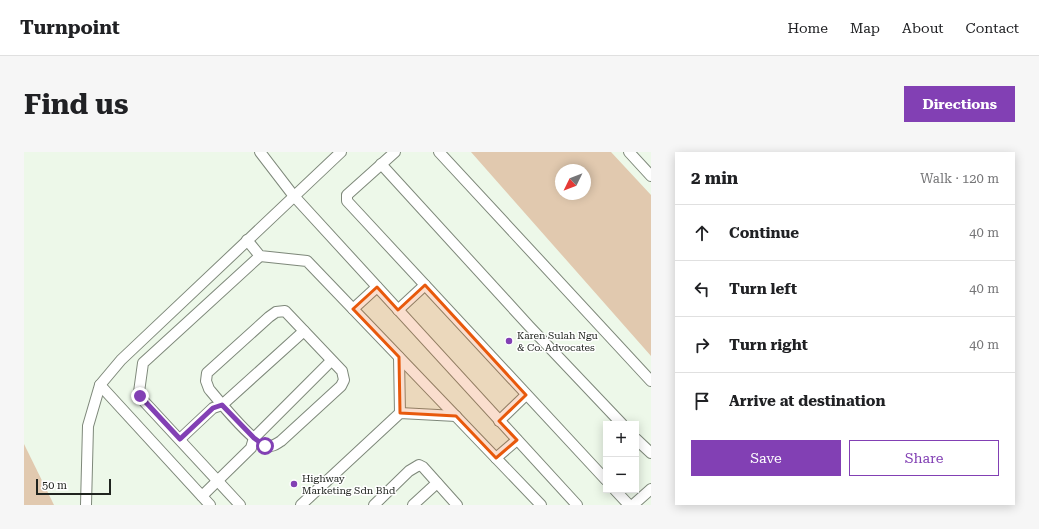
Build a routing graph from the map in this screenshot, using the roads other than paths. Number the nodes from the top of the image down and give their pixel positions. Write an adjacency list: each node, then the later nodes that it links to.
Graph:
1 (260, 152): 8 (street)
2 (340, 152): 8 (street)
3 (395, 152): 6 (street)
4 (439, 152): 18 (street)
5 (629, 152): 7 (street)
6 (382, 164): 11 (street); 25 (street)
7 (651, 176)
8 (294, 195): 9 (street); 12 (street)
9 (247, 240): 10 (street); 19 (street)
10 (260, 256): 13 (street); 27 (street)
11 (425, 285): 14 (street); 20 (street)
12 (377, 287): 13 (street); 14 (street)
13 (353, 308): 16 (street)
14 (398, 310): 24 (street)
15 (304, 331): 17 (street); 21 (street); 21 (street)
16 (399, 357): 22 (street); 23 (street)
17 (332, 361): 26 (street); 26 (street)
18 (651, 381)
19 (100, 385): 37 (street); 38 (street)
20 (526, 395): 24 (street); 32 (street)
21 (222, 405): 26 (street); 27 (street)
22 (400, 412): 23 (street); 41 (street)
23 (456, 416): 31 (street)
24 (499, 421): 28 (street)
25 (619, 421)
26 (254, 438): 33 (street)
27 (180, 439): 33 (street)
28 (517, 440): 31 (street); 46 (street)
29 (639, 442): 30 (street)
30 (651, 453)
31 (496, 458): 45 (street)
32 (603, 477)
33 (217, 480): 37 (street); 40 (street)
34 (437, 483): 42 (street); 43 (street); 44 (street)
35 (651, 489): 48 (street)
36 (618, 493): 47 (street)
37 (202, 496): 39 (street)
38 (86, 505)
39 (210, 505)
40 (240, 505)
41 (301, 505)
42 (374, 505)
43 (413, 505)
44 (457, 505)
45 (541, 505)
46 (577, 505)
47 (629, 505)
48 (633, 505)

